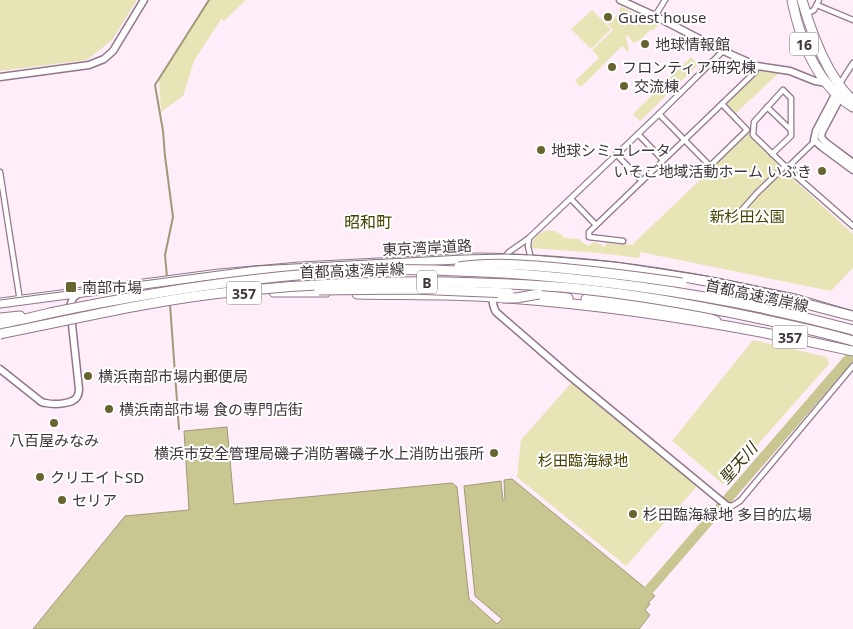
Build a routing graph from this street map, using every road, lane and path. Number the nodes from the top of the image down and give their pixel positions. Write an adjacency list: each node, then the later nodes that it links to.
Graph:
1 (144, 0): 14 (street)
2 (620, 0): 9 (street)
3 (665, 0): 9 (street)
4 (792, 0): 15 (highway, 16)
5 (802, 0): 8 (highway, 16)
6 (820, 0): 7 (street)
7 (817, 6): 8 (street); 10 (street)
8 (806, 14): 16 (highway, 16)
9 (655, 16): 11 (street)
10 (853, 20)
11 (722, 51): 13 (street); 21 (street)
12 (853, 63): 16 (street)
13 (757, 66): 15 (street); 18 (street)
14 (0, 77)
15 (827, 83): 16 (highway, 16)
16 (838, 92): 17 (highway, 16); 20 (highway, 16); 24 (street)
17 (853, 100)
18 (722, 104): 25 (street); 25 (street)
19 (767, 107): 22 (street); 22 (street); 27 (street)
20 (853, 107)
21 (659, 114): 23 (street); 25 (street)
22 (791, 130): 27 (street)
23 (638, 134): 26 (street); 28 (street)
24 (817, 139): 29 (street); 30 (street); 31 (street)
25 (685, 140): 28 (street)
26 (616, 154): 33 (street); 34 (street)
27 (772, 154): 30 (street)
28 (664, 160): 33 (street)
29 (853, 163)
30 (786, 167): 35 (street); 37 (street)
31 (853, 170)
32 (0, 172): 48 (street)
33 (642, 181): 36 (street)
34 (571, 199): 36 (street); 38 (street)
35 (734, 219)
36 (596, 225): 39 (street)
37 (853, 226)
38 (529, 238): 40 (street); 41 (street)
39 (623, 241)
40 (503, 258): 41 (highway, 東京湾岸道路 / 357); 44 (highway, 東京湾岸道路 / 357); 45 (street)
41 (531, 259): 47 (highway, 東京湾岸道路 / 357)
42 (439, 270): 47 (highway, B, bridge); 52 (highway, 首都高速湾岸線 / B, bridge); 55 (highway, 首都高速湾岸線 / B, bridge)
43 (255, 290): 54 (highway, 357, bridge); 56 (highway, 首都高速湾岸線 / B, bridge); 57 (highway, 首都高速湾岸線 / B, bridge)
44 (80, 292): 46 (highway, 東京湾岸道路 / 357); 50 (street)
45 (492, 296): 53 (highway, 357); 54 (highway, 357); 61 (street)
46 (46, 297): 48 (highway, 東京湾岸道路 / 357); 50 (street)
47 (786, 299): 51 (highway, 東京湾岸道路 / 357)
48 (20, 301): 49 (highway, 東京湾岸道路 / 357)
49 (0, 303)
50 (70, 306): 53 (street)
51 (852, 316)
52 (2, 318)
53 (72, 320): 56 (highway, 357); 60 (street)
54 (727, 326): 58 (highway, 357)
55 (853, 330)
56 (0, 333)
57 (853, 341)
58 (853, 351)
59 (853, 366): 61 (street)
60 (0, 368)
61 (726, 505)

